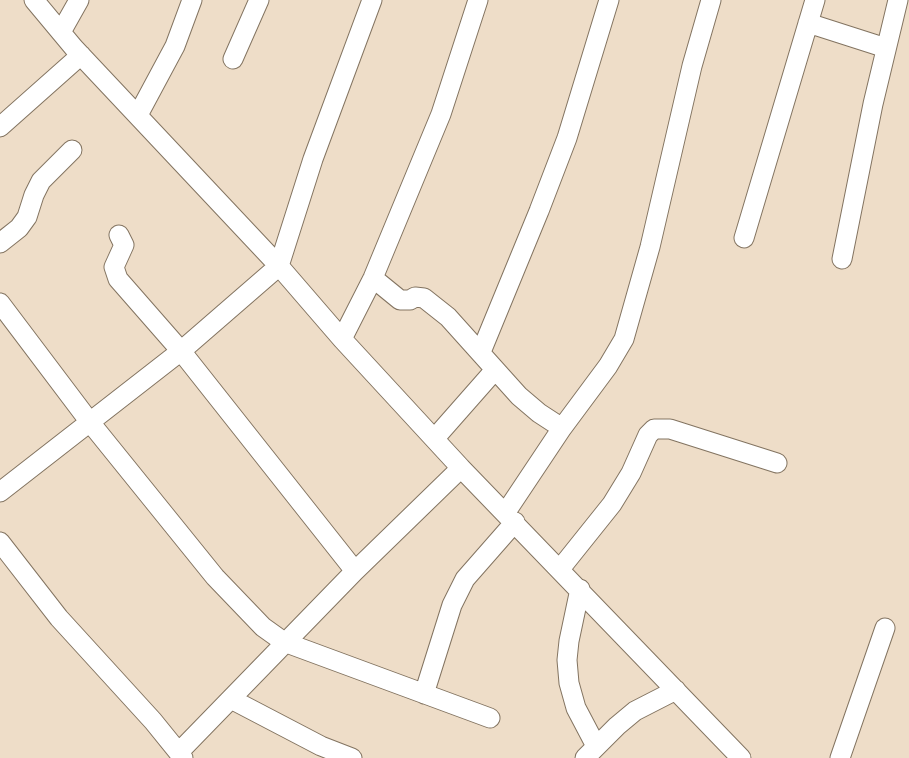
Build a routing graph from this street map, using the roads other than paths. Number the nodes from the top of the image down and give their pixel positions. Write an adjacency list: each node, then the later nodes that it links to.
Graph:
1 (34, 0): 12 (street)
2 (79, 0): 12 (street)
3 (192, 0): 16 (street)
4 (260, 0): 15 (street)
5 (372, 0): 23 (street)
6 (478, 0): 24 (street)
7 (609, 0): 28 (street)
8 (711, 0): 31 (street)
9 (814, 0): 11 (street)
10 (898, 0): 13 (street)
11 (808, 23): 13 (street); 20 (street)
12 (61, 32): 14 (street)
13 (886, 48): 22 (street)
14 (81, 55): 16 (street); 17 (street)
15 (233, 59)
16 (138, 115): 23 (street)
17 (0, 127)
18 (72, 150): 21 (street)
19 (119, 235): 27 (street)
20 (744, 238)
21 (0, 243)
22 (842, 260)
23 (279, 266): 26 (street); 27 (street)
24 (373, 278): 26 (street); 28 (street)
25 (0, 303): 30 (street)
26 (342, 339): 32 (street)
27 (180, 351): 30 (street); 39 (street)
28 (481, 352): 29 (street)
29 (494, 370): 31 (street); 32 (street)
30 (89, 421): 35 (street); 42 (street)
31 (562, 428): 36 (street)
32 (436, 438): 34 (street)
33 (777, 463): 38 (street)
34 (461, 468): 36 (street); 39 (street)
35 (3, 484)
36 (510, 517): 38 (street); 44 (street)
37 (0, 542): 48 (street)
38 (560, 568): 40 (street)
39 (355, 571): 42 (street)
40 (580, 589): 43 (street); 47 (street)
41 (885, 628): 51 (street)
42 (284, 642): 44 (street); 45 (street)
43 (676, 690): 47 (street); 50 (street)
44 (424, 694): 46 (street)
45 (231, 699): 48 (street); 49 (street)
46 (490, 718)
47 (590, 752)
48 (181, 755)
49 (352, 758)
50 (741, 758)
51 (840, 758)

